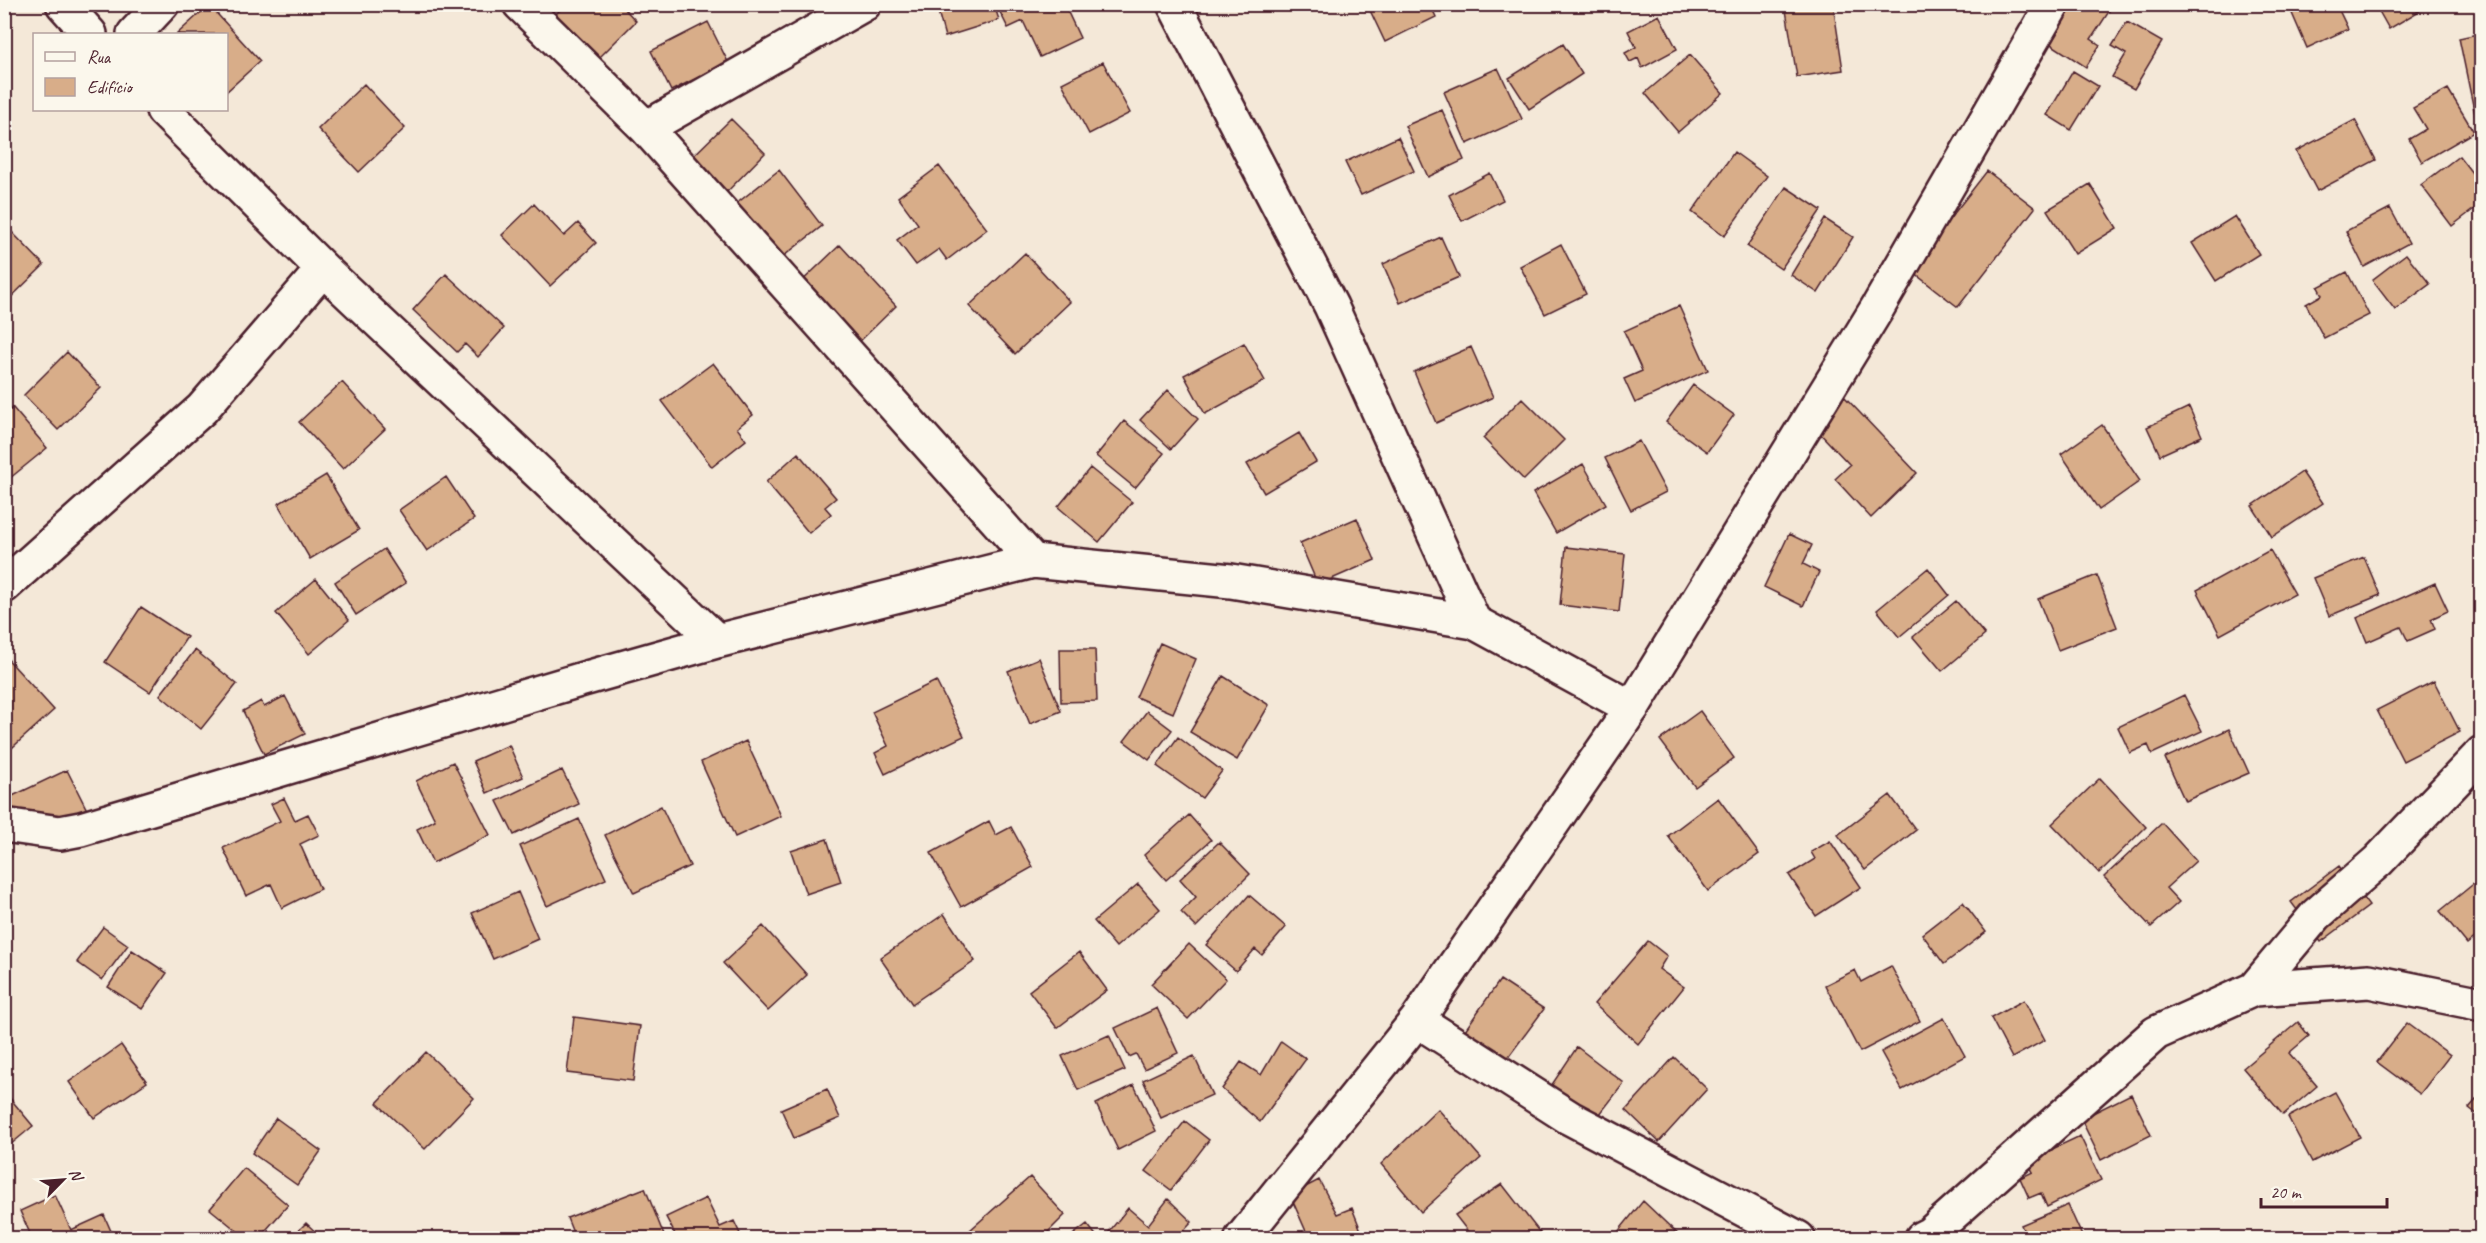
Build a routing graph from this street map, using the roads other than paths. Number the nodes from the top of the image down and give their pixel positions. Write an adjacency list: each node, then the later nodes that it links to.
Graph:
1 (63, 4): 7 (street)
2 (162, 4): 8 (street)
3 (520, 4): 10 (street)
4 (864, 4): 10 (street)
5 (1174, 4): 14 (street)
6 (2053, 4): 16 (street)
7 (89, 33)
8 (135, 33)
9 (164, 111): 11 (street)
10 (646, 128): 12 (street)
11 (323, 269): 13 (street); 15 (street)
12 (1033, 561): 14 (street); 15 (street)
13 (4, 586)
14 (1474, 622): 16 (street)
15 (717, 641): 18 (street)
16 (1632, 708): 21 (street)
17 (2481, 753): 19 (street)
18 (4, 825)
19 (2254, 989): 20 (street); 24 (street)
20 (2481, 1004)
21 (1417, 1020): 22 (street); 23 (street)
22 (1242, 1239)
23 (1798, 1239)
24 (1922, 1239)

